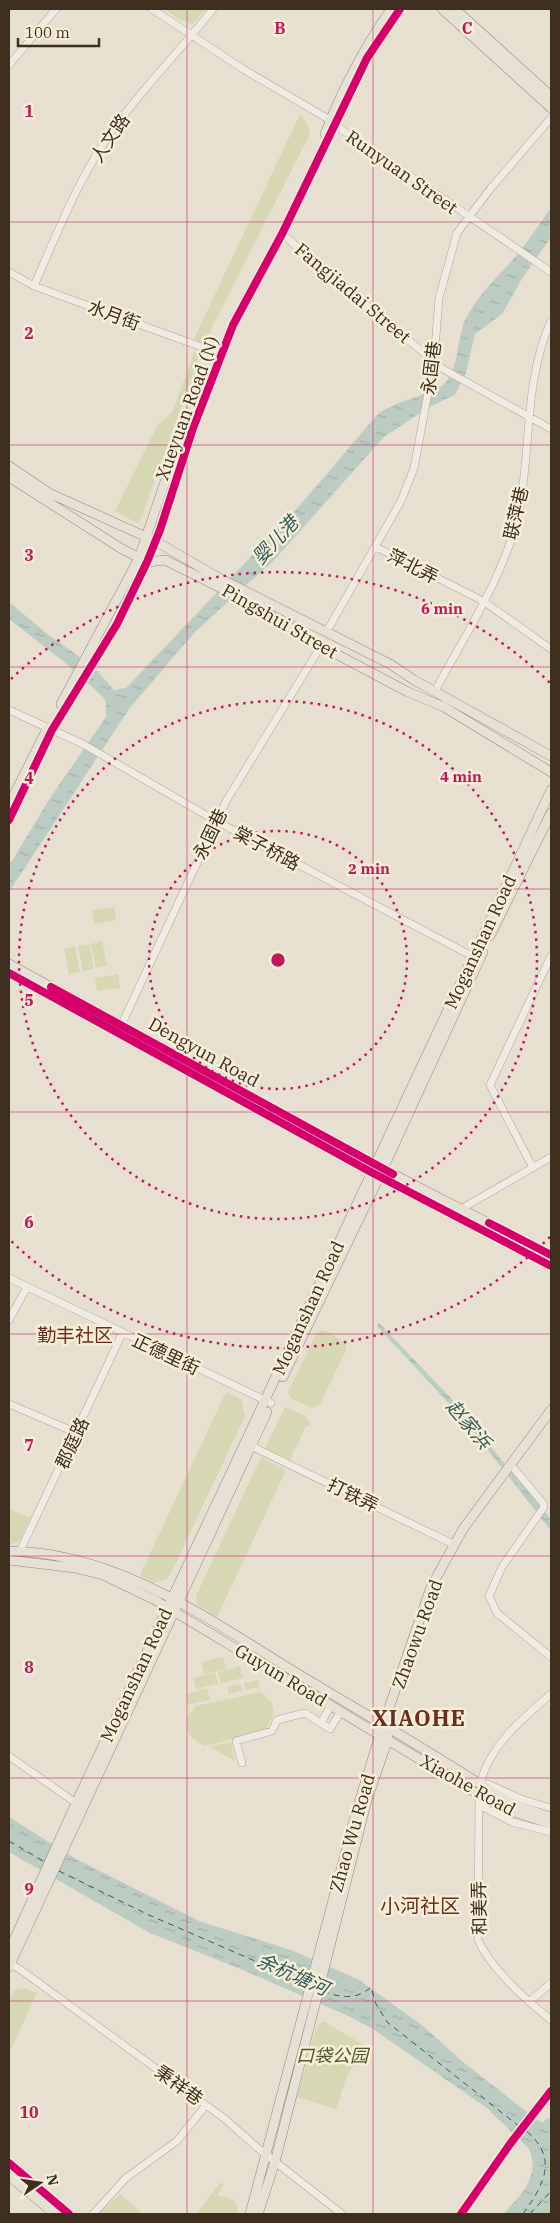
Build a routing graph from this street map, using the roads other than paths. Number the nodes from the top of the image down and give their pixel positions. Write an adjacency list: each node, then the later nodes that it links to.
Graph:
1 (56, 9): 9 (street)
2 (152, 9): 8 (street, Runyuan Street)
3 (213, 9): 8 (street, 人文路)
4 (391, 9): 13 (main road, Xueyuan Road (N))
5 (400, 9): 13 (main road, Xueyuan Road (N))
6 (442, 9): 11 (main road)
7 (455, 9): 10 (main road)
8 (192, 35): 13 (street, Runyuan Street); 18 (street, 人文路)
9 (9, 65)
10 (551, 96)
11 (551, 108)
12 (551, 118): 14 (street, 永固巷)
13 (332, 122): 14 (street, Runyuan Street); 15 (main road, Xueyuan Road (N)); 20 (main road, Xueyuan Road (N))
14 (469, 218): 17 (street, Runyuan Street); 21 (street, 永固巷)
15 (282, 234): 20 (main road, Xueyuan Road (N)); 21 (street, Fangjiadai Street)
16 (9, 272): 18 (street, 水月街)
17 (551, 272)
18 (34, 286): 20 (street, 水月街)
19 (551, 321): 22 (street, 联萍巷)
20 (218, 353): 26 (main road, Xueyuan Road (N))
21 (434, 361): 22 (street, Fangjiadai Street); 27 (street, 永固巷)
22 (529, 418): 23 (street, Fangjiadai Street); 31 (street, 联萍巷)
23 (551, 429)
24 (9, 466): 26 (main road, Pingshui Street)
25 (9, 477): 28 (main road, Pingshui Street)
26 (151, 539): 28 (main road, Xueyuan Road (N)); 29 (main road, Pingshui Street)
27 (376, 547): 31 (street, 萍北弄); 32 (street, 永固巷)
28 (143, 560): 29 (main road, Pingshui Street); 37 (main road, Xueyuan Road (N))
29 (219, 582): 30 (main road, Pingshui Street)
30 (248, 597): 32 (main road, Pingshui Street); 33 (main road, Pingshui Street)
31 (483, 601): 34 (street, 萍北弄); 35 (street, 联萍巷)
32 (327, 631): 35 (main road, Pingshui Street)
33 (322, 646): 39 (main road, Pingshui Street); 44 (street, 永固巷)
34 (551, 649)
35 (435, 691): 38 (main road, Pingshui Street)
36 (9, 710): 37 (street, 棠子桥路)
37 (50, 729): 41 (main road, Xueyuan Road (N)); 43 (main road, Xueyuan Road (N)); 44 (street, 棠子桥路)
38 (551, 756)
39 (551, 772)
40 (551, 790): 46 (main road, Moganshan Road)
41 (9, 805)
42 (551, 813): 52 (main road, Moganshan Road)
43 (9, 820)
44 (216, 821): 46 (street, 棠子桥路); 49 (street, 永固巷)
45 (551, 956): 51 (street)
46 (474, 957): 52 (main road, Moganshan Road)
47 (9, 964): 49 (main road, Dengyun Road)
48 (9, 973): 49 (main road, Dengyun Road)
49 (120, 1028): 52 (main road, Dengyun Road)
50 (551, 1157): 51 (street)
51 (533, 1168): 53 (street)
52 (377, 1170): 53 (main road, Dengyun Road); 55 (main road, Dengyun Road); 60 (main road, Moganshan Road)
53 (461, 1210): 54 (main road, Dengyun Road)
54 (551, 1255)
55 (551, 1266)
56 (9, 1278): 57 (street, 正德里街)
57 (27, 1287): 58 (street); 59 (street, 正德里街)
58 (9, 1320)
59 (122, 1334): 60 (street, 正德里街); 63 (street, 郡庭路)
60 (268, 1402): 64 (main road, Moganshan Road); 70 (main road, Moganshan Road)
61 (9, 1404): 63 (street)
62 (551, 1410): 65 (main road, Zhaowu Road)
63 (77, 1433): 68 (street, 郡庭路)
64 (251, 1446): 66 (street, 打铁弄); 70 (main road, Moganshan Road)
65 (511, 1466): 66 (main road, Zhaowu Road); 72 (street)
66 (455, 1545): 77 (main road, Zhaowu Road)
67 (9, 1551): 68 (main road)
68 (20, 1551): 70 (main road)
69 (9, 1560): 71 (main road, Guyun Road)
70 (175, 1600): 71 (main road, Moganshan Road); 77 (main road)
71 (170, 1610): 74 (main road, Guyun Road); 83 (main road, Moganshan Road); 88 (main road, Moganshan Road)
72 (551, 1657)
73 (551, 1694): 80 (street)
74 (332, 1705): 75 (main road, Guyun Road); 76 (street)
75 (341, 1711): 76 (street); 77 (main road, Guyun Road)
76 (321, 1723): 79 (street)
77 (384, 1733): 80 (main road); 81 (main road, Xiaohe Road); 95 (main road, Zhaowu Road)
78 (9, 1756): 83 (street)
79 (242, 1763)
80 (480, 1784): 82 (main road); 85 (street)
81 (479, 1795): 82 (main road, Xiaohe Road); 84 (street, 和美弄)
82 (492, 1797): 86 (main road, Xiaohe Road); 87 (main road, Xiaohe Road)
83 (76, 1803): 88 (main road, Moganshan Road)
84 (479, 1805): 89 (street); 94 (street, 和美弄)
85 (551, 1808)
86 (551, 1816)
87 (551, 1824)
88 (69, 1828): 90 (main road)
89 (551, 1832)
90 (38, 1898): 91 (main road); 92 (main road)
91 (9, 1951)
92 (9, 1965): 99 (street, 秉祥巷)
93 (551, 1983): 94 (street)
94 (529, 2002): 96 (street, 和美弄)
95 (307, 2020): 99 (main road); 100 (main road)
96 (551, 2020)
97 (551, 2091): 109 (street)
98 (203, 2109): 105 (street)
99 (267, 2156): 100 (street, 秉祥巷); 106 (main road)
100 (275, 2162): 107 (main road); 108 (street, 秉祥巷)
101 (9, 2163): 104 (main road)
102 (9, 2176): 103 (main road)
103 (55, 2214)
104 (69, 2214)
105 (93, 2214)
106 (250, 2214)
107 (258, 2214)
108 (342, 2214)
109 (461, 2214)

